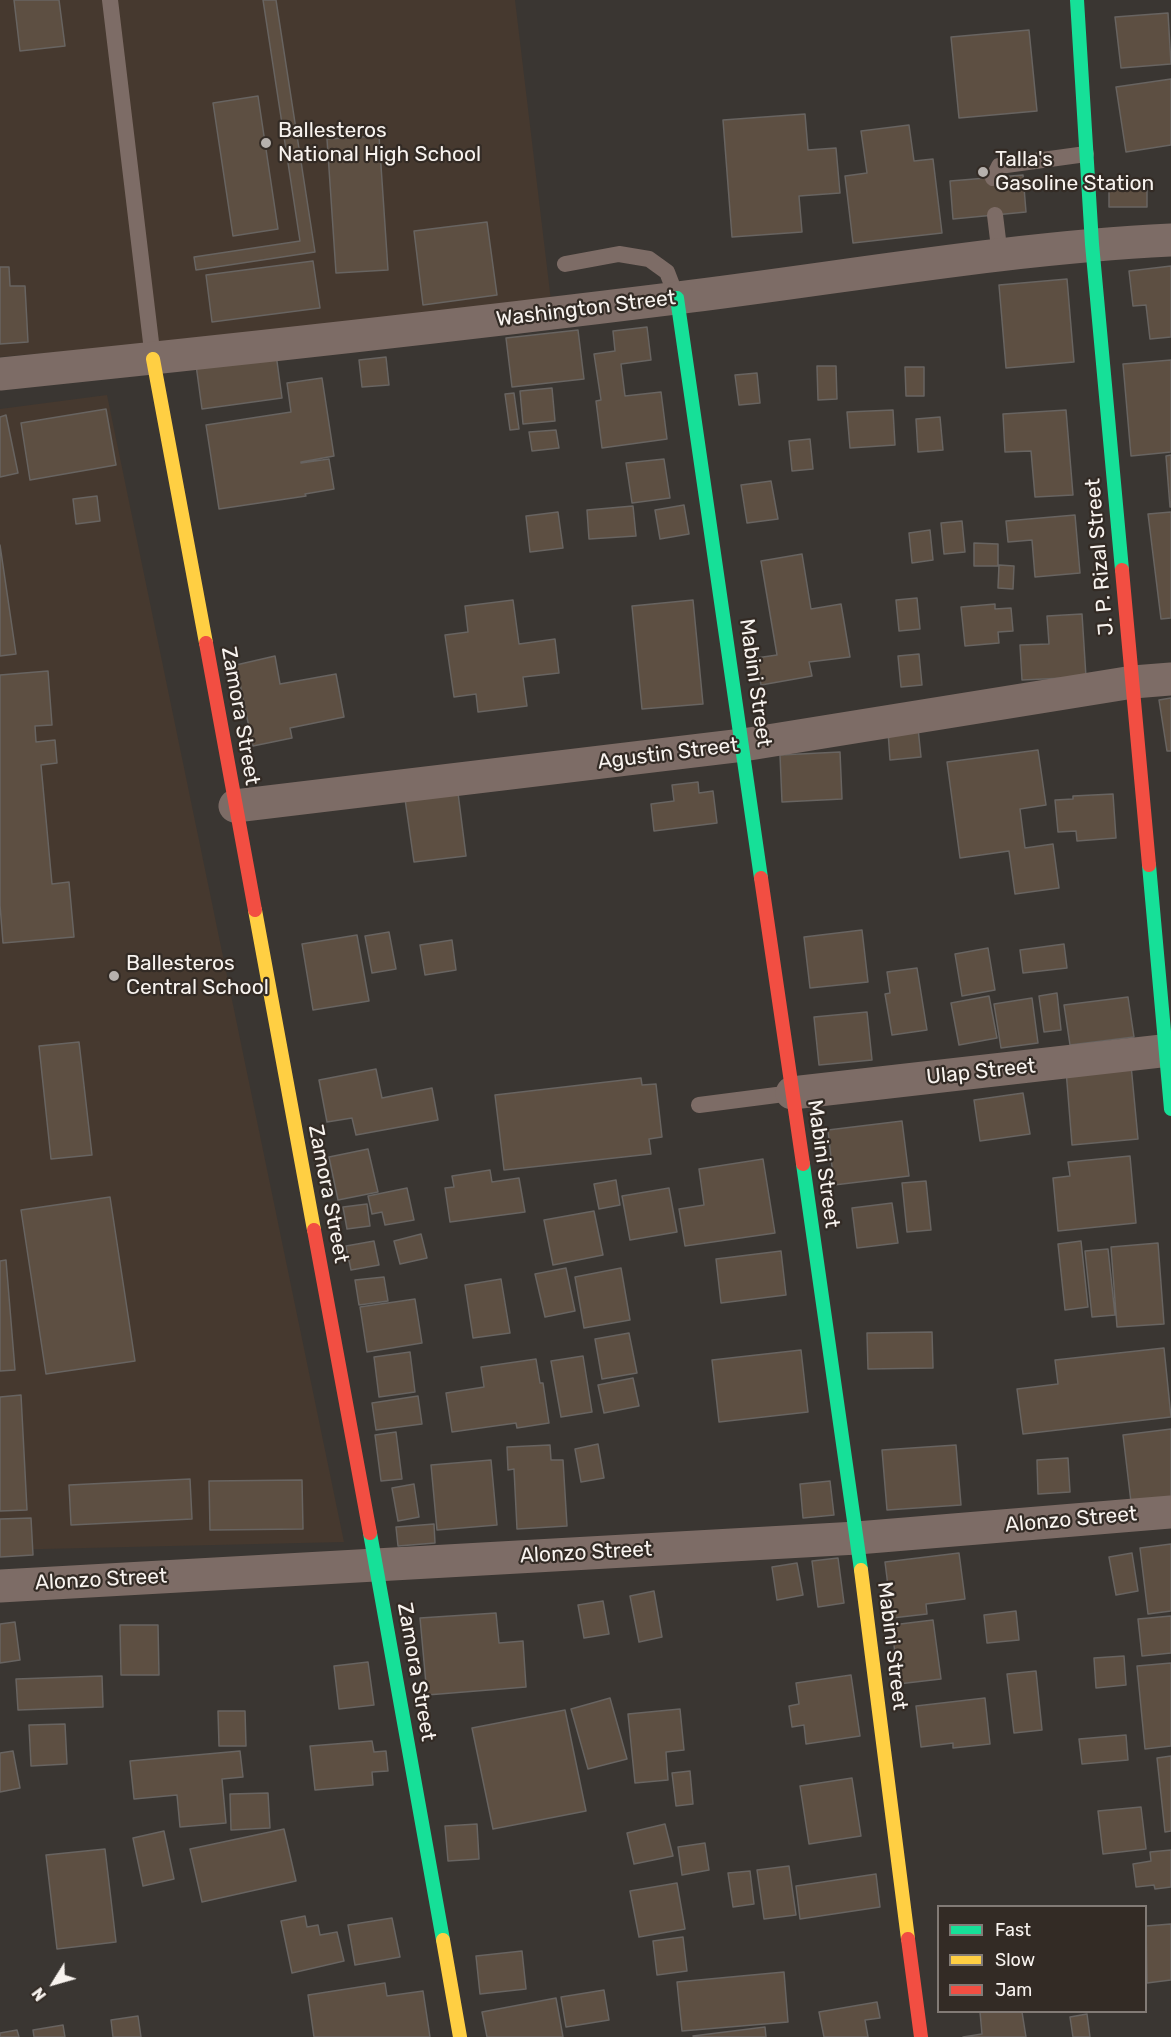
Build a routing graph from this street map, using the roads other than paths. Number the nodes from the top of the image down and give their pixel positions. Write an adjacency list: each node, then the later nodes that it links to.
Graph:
1 (111, 0): 11 (lane)
2 (1077, 0): 3 (street, J. P. Rizal Street)
3 (1086, 154): 4 (lane); 7 (street, J. P. Rizal Street)
4 (993, 178)
5 (994, 215): 8 (lane)
6 (1171, 240): 7 (street, Washington Street)
7 (1092, 244): 8 (street, Washington Street); 14 (street, J. P. Rizal Street)
8 (1000, 256): 10 (street, Washington Street)
9 (565, 264): 10 (lane)
10 (677, 298): 11 (street, Washington Street); 15 (street, Mabini Street)
11 (153, 358): 12 (street, Washington Street); 16 (street, Zamora Street)
12 (0, 374)
13 (1171, 679): 14 (street, Agustin Street)
14 (1133, 682): 15 (street, Agustin Street); 17 (street, J. P. Rizal Street)
15 (743, 745): 16 (street, Agustin Street); 18 (street, Mabini Street)
16 (235, 806): 23 (street, Zamora Street)
17 (1168, 1051): 18 (street, Ulap Street); 20 (street, J. P. Rizal Street)
18 (792, 1093): 19 (lane); 22 (street, Mabini Street)
19 (699, 1105)
20 (1171, 1109)
21 (1171, 1512): 22 (street, Alonzo Street)
22 (857, 1538): 23 (street, Alonzo Street); 26 (street, Mabini Street)
23 (376, 1564): 24 (street, Alonzo Street); 25 (street, Zamora Street)
24 (0, 1586)
25 (460, 2037)
26 (921, 2037)

